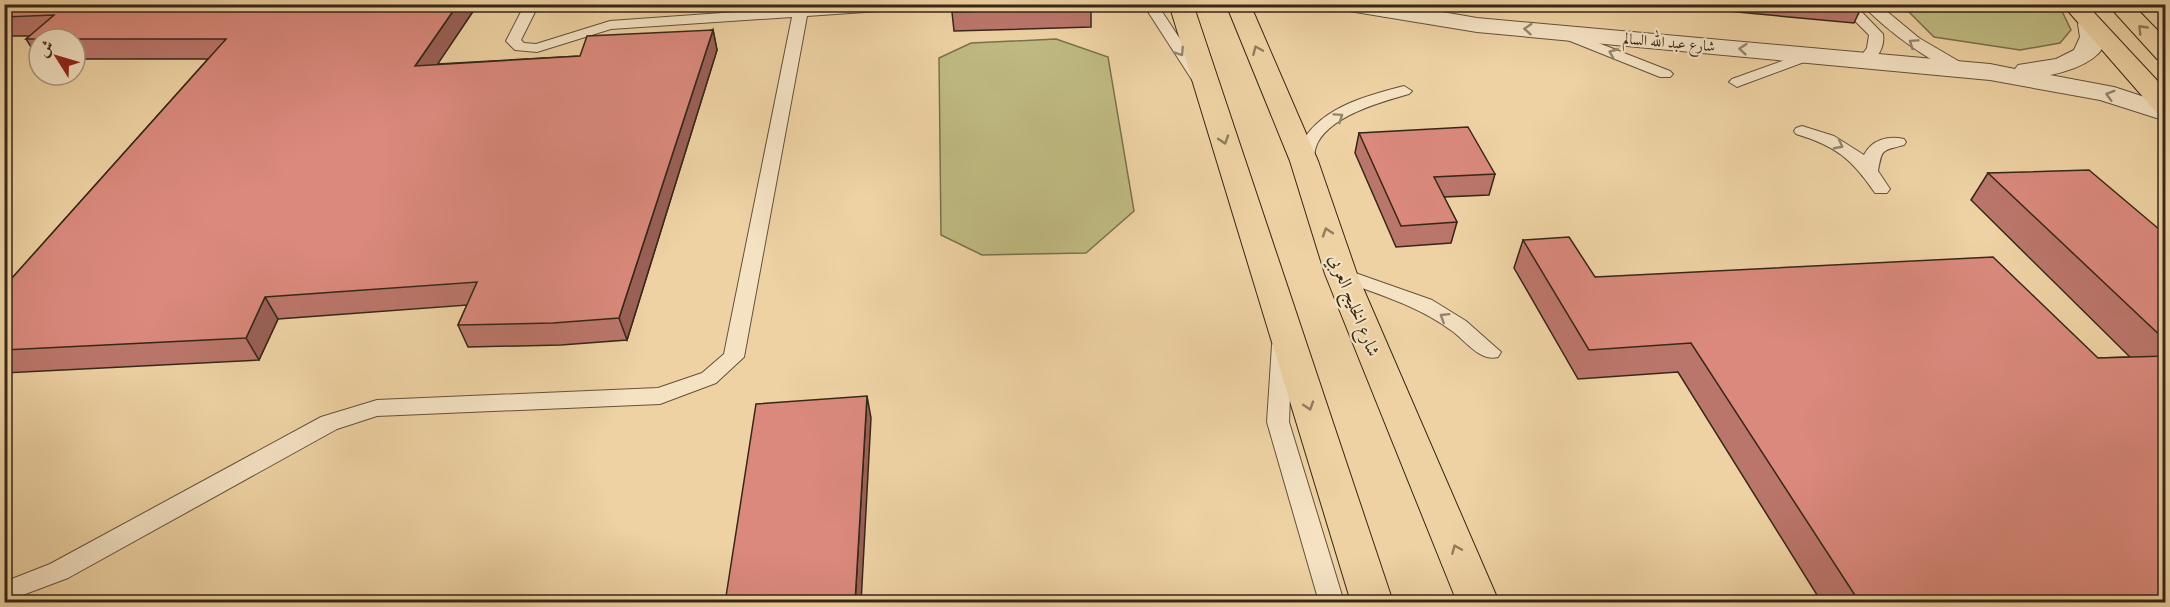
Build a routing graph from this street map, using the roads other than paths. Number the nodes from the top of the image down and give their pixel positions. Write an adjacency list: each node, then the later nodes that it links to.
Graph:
1 (532, 4): 11 (lane)
2 (922, 4): 11 (lane)
3 (1150, 4): 21 (lane, one-way to 21)
4 (1181, 4): 21 (main road)
5 (1238, 4): 26 (main road, شارع الخليج العربي, one-way to 5)
6 (1349, 4): 13 (street, شارع عبد الله السالم, one-way to 6)
7 (1845, 4): 16 (lane)
8 (1869, 4): 17 (lane, one-way to 8)
9 (2073, 4): 12 (main road)
10 (2118, 4): 14 (main road, one-way to 10)
11 (801, 8): 32 (lane)
12 (2090, 24): 17 (street, شارع عبد الله السالم); 22 (main road)
13 (1560, 32): 15 (street, شارع عبد الله السالم, one-way to 13); 18 (lane, one-way to 13)
14 (2166, 54)
15 (1810, 55): 16 (street, شارع عبد الله السالم); 19 (lane)
16 (1865, 60): 17 (street, شارع عبد الله السالم)
17 (1977, 70): 23 (street, شارع عبد الله السالم, one-way to 17)
18 (1665, 74)
19 (1737, 82)
20 (1404, 91): 26 (lane, one-way to 20)
21 (1211, 99): 30 (main road, one-way to 30)
22 (2166, 107)
23 (2166, 113)
24 (1802, 131): 27 (lane, one-way to 27)
25 (1898, 142): 27 (lane)
26 (1304, 161): 29 (main road, شارع الخليج العربي, one-way to 26)
27 (1870, 170): 28 (lane)
28 (1881, 189)
29 (1341, 274): 31 (lane, one-way to 29); 35 (main road, شارع الخليج العربي, one-way to 29)
30 (1283, 324): 33 (lane); 34 (main road, one-way to 34)
31 (1491, 352)
32 (4, 593)
33 (1332, 603)
34 (1372, 603)
35 (1478, 603)

